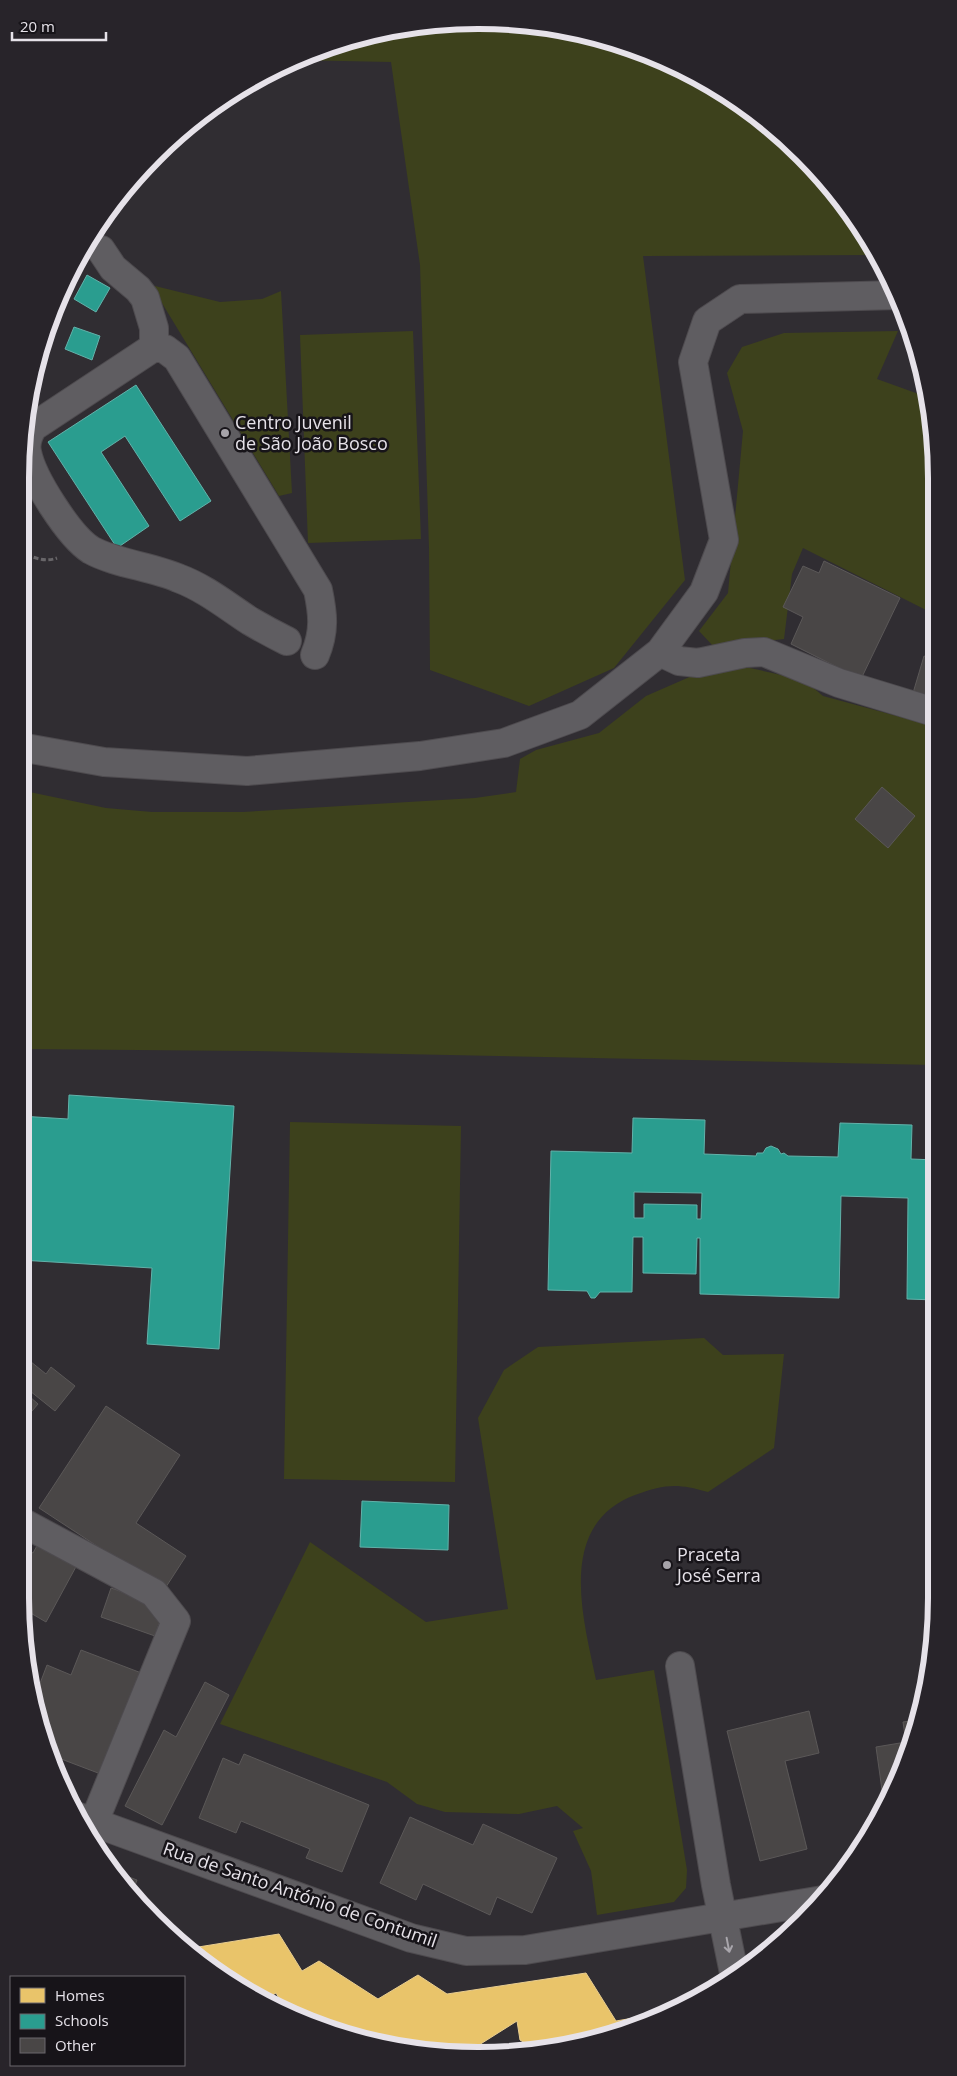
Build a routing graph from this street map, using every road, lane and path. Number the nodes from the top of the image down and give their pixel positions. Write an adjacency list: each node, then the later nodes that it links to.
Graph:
1 (101, 250): 3 (street)
2 (889, 295): 7 (street)
3 (154, 347): 4 (street); 8 (street)
4 (32, 428)
5 (30, 460): 6 (street)
6 (287, 641)
7 (660, 652): 9 (street); 10 (street)
8 (315, 655)
9 (928, 710)
10 (29, 749)
11 (29, 1527): 13 (street)
12 (680, 1666): 16 (street)
13 (86, 1817)
14 (88, 1820): 16 (street, Rua de Santo António de Contumil)
15 (809, 1902): 16 (street, Rua de Santo António de Contumil)
16 (723, 1917): 17 (street, one-way to 17)
17 (733, 1968)

